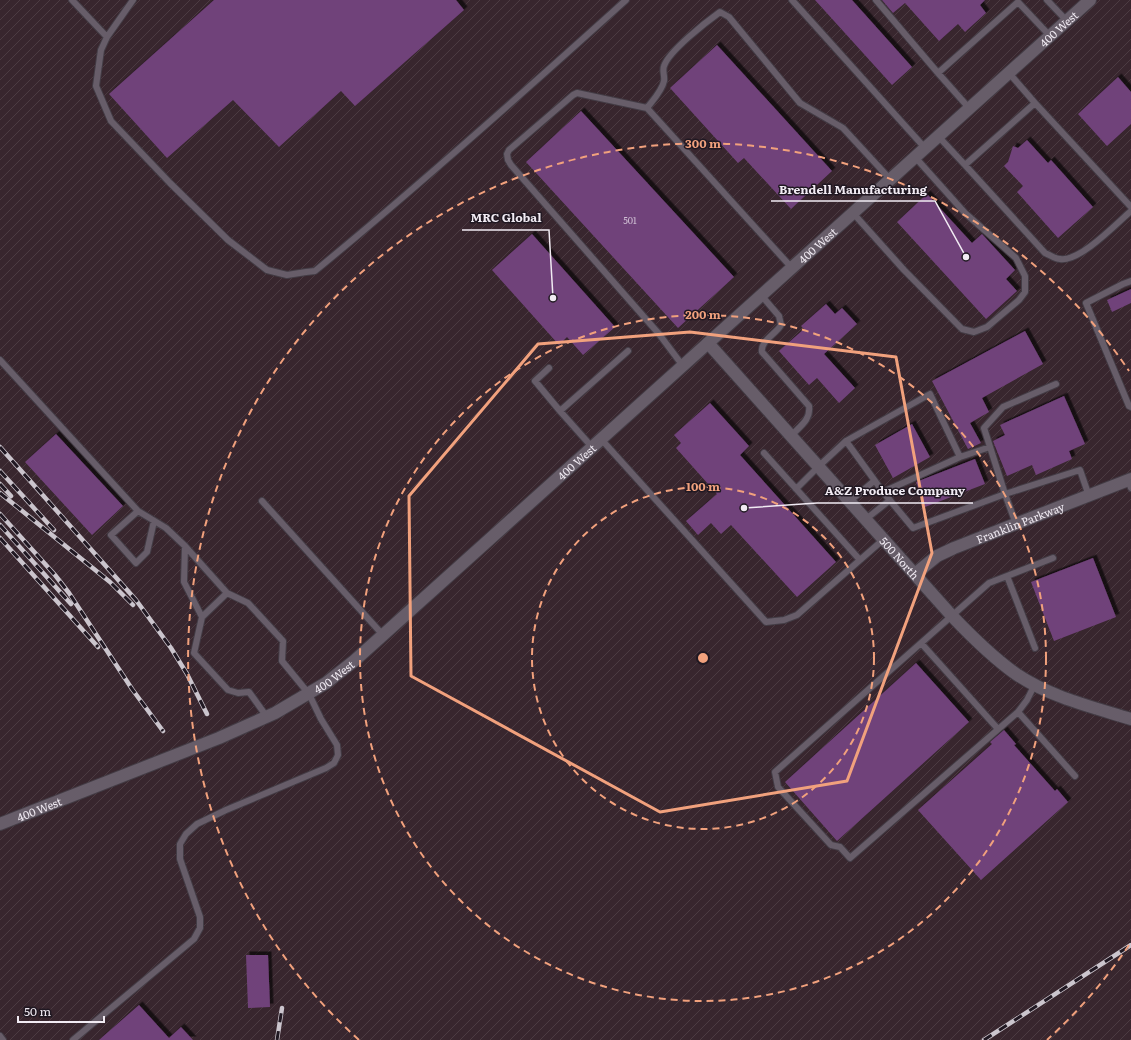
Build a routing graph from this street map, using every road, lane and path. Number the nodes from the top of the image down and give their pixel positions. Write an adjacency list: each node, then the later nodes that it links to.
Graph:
1 (72, 0): 11 (lane)
2 (133, 0): 11 (lane)
3 (626, 0): 11 (lane)
4 (792, 0): 18 (lane)
5 (876, 0): 12 (lane)
6 (1047, 0): 9 (lane)
7 (1090, 0): 9 (street, 400 West)
8 (1017, 1): 10 (lane); 12 (lane)
9 (1067, 21): 10 (street, 400 West)
10 (1050, 36): 13 (street, 400 West)
11 (107, 37)
12 (938, 72): 16 (lane)
13 (1009, 73): 14 (lane); 16 (street, 400 West)
14 (1035, 102): 20 (lane); 22 (lane)
15 (647, 108): 21 (lane); 25 (lane); 31 (lane)
16 (969, 108): 17 (street, 400 West)
17 (938, 136): 18 (street, 400 West); 20 (lane)
18 (925, 148): 19 (street, 400 West)
19 (915, 157): 21 (street, 400 West); 24 (lane)
20 (965, 165): 23 (lane)
21 (890, 179): 24 (street, 400 West)
22 (1131, 207)
23 (1131, 211)
24 (853, 213): 25 (street, 400 West)
25 (792, 268): 27 (street, 400 West)
26 (1131, 281): 34 (lane)
27 (761, 296): 28 (street, 400 West); 36 (lane)
28 (708, 343): 31 (street, 400 West); 36 (street, 500 North)
29 (628, 351): 35 (lane)
30 (0, 360): 52 (lane)
31 (683, 366): 38 (street, 400 West)
32 (549, 368): 35 (lane)
33 (1056, 384): 39 (lane)
34 (1131, 407)
35 (560, 411): 38 (lane)
36 (791, 436): 42 (street, 500 North)
37 (846, 441): 41 (lane); 42 (lane); 43 (lane)
38 (596, 443): 59 (lane); 65 (street, 400 West)
39 (990, 447): 41 (lane); 47 (lane)
40 (764, 453): 45 (lane)
41 (960, 457): 46 (lane)
42 (818, 466): 45 (lane); 51 (street, 500 North)
43 (874, 481): 46 (lane); 51 (lane)
44 (1130, 482): 48 (street, Franklin Parkway)
45 (796, 489): 59 (lane)
46 (883, 492): 49 (lane)
47 (1005, 494): 48 (lane); 49 (lane); 55 (lane)
48 (1089, 496): 55 (street, Franklin Parkway)
49 (890, 500): 53 (lane)
50 (262, 501): 65 (lane)
51 (850, 501): 53 (street, 500 North)
52 (138, 511): 54 (lane); 54 (lane)
53 (866, 519): 56 (street, 500 North)
54 (154, 521): 57 (lane)
55 (1016, 524): 60 (street, Franklin Parkway)
56 (884, 539): 59 (lane); 60 (street, 500 North)
57 (185, 546): 62 (lane); 64 (lane)
58 (1053, 558): 61 (lane)
59 (860, 560)
60 (915, 574): 63 (street, 500 North)
61 (1007, 576): 63 (lane); 67 (lane)
62 (227, 594): 64 (lane); 69 (lane)
63 (952, 616): 66 (lane); 68 (street, 500 North)
64 (202, 617): 71 (lane)
65 (383, 635): 69 (street, 400 West)
66 (921, 643): 73 (lane); 73 (lane)
67 (1035, 648)
68 (1035, 684): 70 (lane); 72 (street, 500 North)
69 (309, 694): 71 (street, 400 West); 78 (lane)
70 (1018, 712): 73 (lane); 74 (lane)
71 (267, 717): 75 (street, 400 West)
72 (1131, 719)
73 (998, 729)
74 (1075, 776)
75 (0, 824)
76 (0, 1036): 77 (lane)
77 (3, 1040)
78 (73, 1040)

